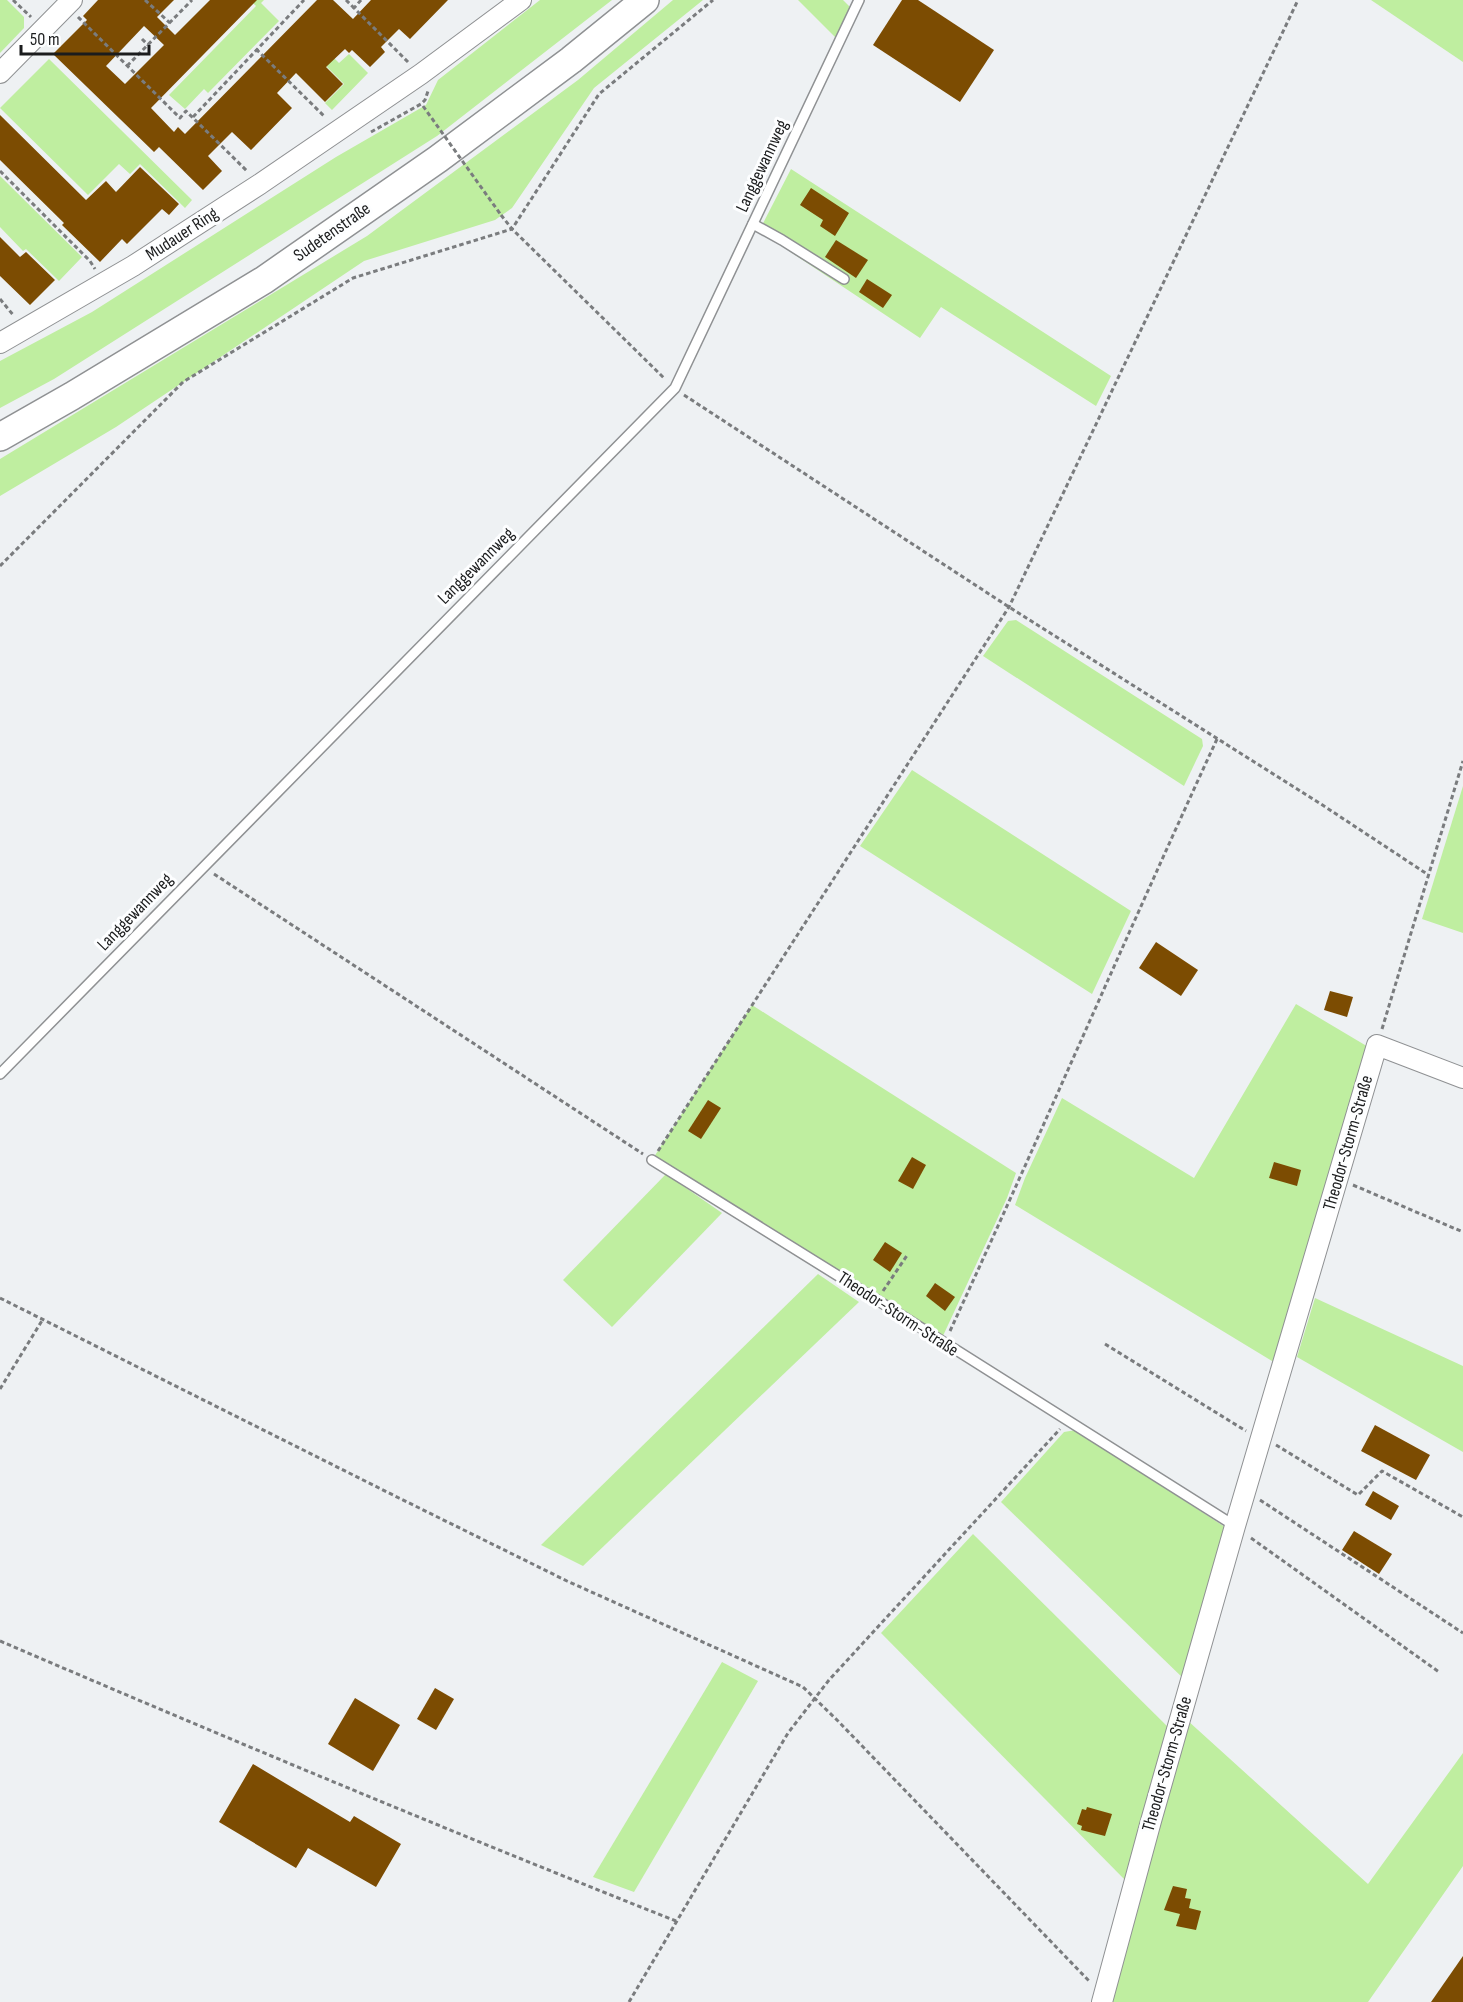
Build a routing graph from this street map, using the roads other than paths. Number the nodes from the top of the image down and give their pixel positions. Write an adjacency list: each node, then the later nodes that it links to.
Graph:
1 (521, 0): 8 (street, Mudauer Ring)
2 (645, 0): 9 (main road, Sudetenstraße)
3 (859, 0): 6 (lane, Langgewannweg)
4 (69, 3): 5 (street)
5 (0, 74)
6 (753, 224): 7 (lane); 10 (lane, Langgewannweg)
7 (844, 279)
8 (0, 344)
9 (0, 437)
10 (0, 1074)
11 (1463, 1078): 13 (street, Theodor-Storm-Straße)
12 (652, 1160): 13 (lane, Theodor-Storm-Straße)
13 (1234, 1526): 14 (street, Theodor-Storm-Straße)
14 (1106, 2000)

